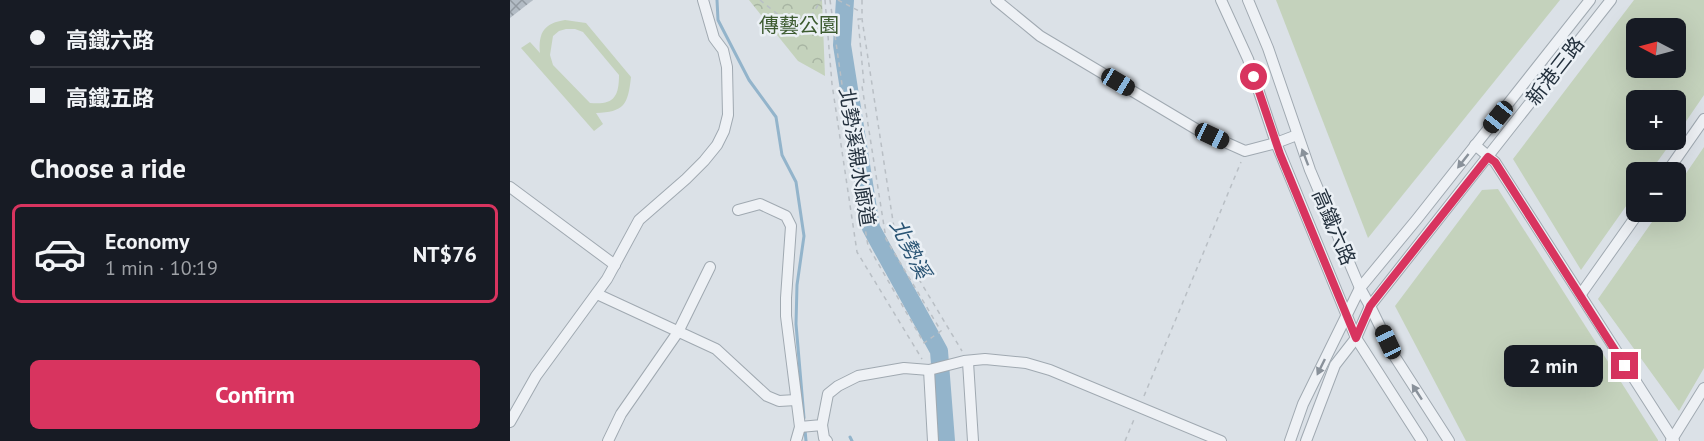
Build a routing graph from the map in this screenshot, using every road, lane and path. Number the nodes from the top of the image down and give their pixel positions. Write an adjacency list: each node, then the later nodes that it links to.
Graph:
1 (703, 0): 25 (street)
2 (760, 0): 3 (path)
3 (821, 0)
4 (825, 0): 35 (path, 北勢溪親水廊道)
5 (830, 0): 14 (path)
6 (838, 0): 13 (path)
7 (862, 0): 13 (path)
8 (996, 0): 19 (street)
9 (1221, 0): 17 (street, 高鐵六路)
10 (1248, 0): 16 (street, 高鐵六路)
11 (1590, 0): 18 (street, 新港三路)
12 (1611, 0): 20 (street, 新港三路)
13 (861, 12): 14 (path)
14 (862, 19): 34 (path)
15 (1704, 119): 21 (street)
16 (1297, 135): 17 (street); 27 (street, 高鐵六路, one-way to 16)
17 (1276, 143): 19 (street); 31 (street, 高鐵六路)
18 (1475, 145): 20 (street); 27 (street, 新港三路, one-way to 27)
19 (1245, 152): 38 (path)
20 (1488, 157): 29 (street); 30 (street, 新港三路)
21 (1674, 162)
22 (510, 187): 25 (street)
23 (738, 210): 37 (street)
24 (1632, 222): 29 (street)
25 (615, 265): 28 (street)
26 (710, 267): 32 (street)
27 (1360, 288): 30 (street, 高鐵六路); 31 (street, 新港三路)
28 (597, 294): 32 (street); 39 (street)
29 (1581, 294): 53 (street)
30 (1370, 306): 33 (street, 新港三路); 52 (street, 高鐵六路, one-way to 30)
31 (1347, 314): 33 (street, 高鐵六路); 49 (street, 新港三路, one-way to 49)
32 (678, 332): 37 (street); 42 (street)
33 (1356, 338): 50 (street, 新港三路); 51 (street, 高鐵六路)
34 (966, 362): 35 (street); 38 (street); 46 (street)
35 (929, 370): 40 (street); 45 (street)
36 (1704, 388): 53 (street)
37 (796, 400): 41 (street)
38 (1139, 406): 47 (path); 48 (street)
39 (510, 422)
40 (822, 425): 41 (street); 44 (street)
41 (803, 427): 43 (street)
42 (608, 441)
43 (796, 441)
44 (827, 441)
45 (933, 441)
46 (973, 441)
47 (1125, 441)
48 (1221, 441)
49 (1290, 441)
50 (1306, 441)
51 (1422, 441)
52 (1449, 441)
53 (1672, 441)

